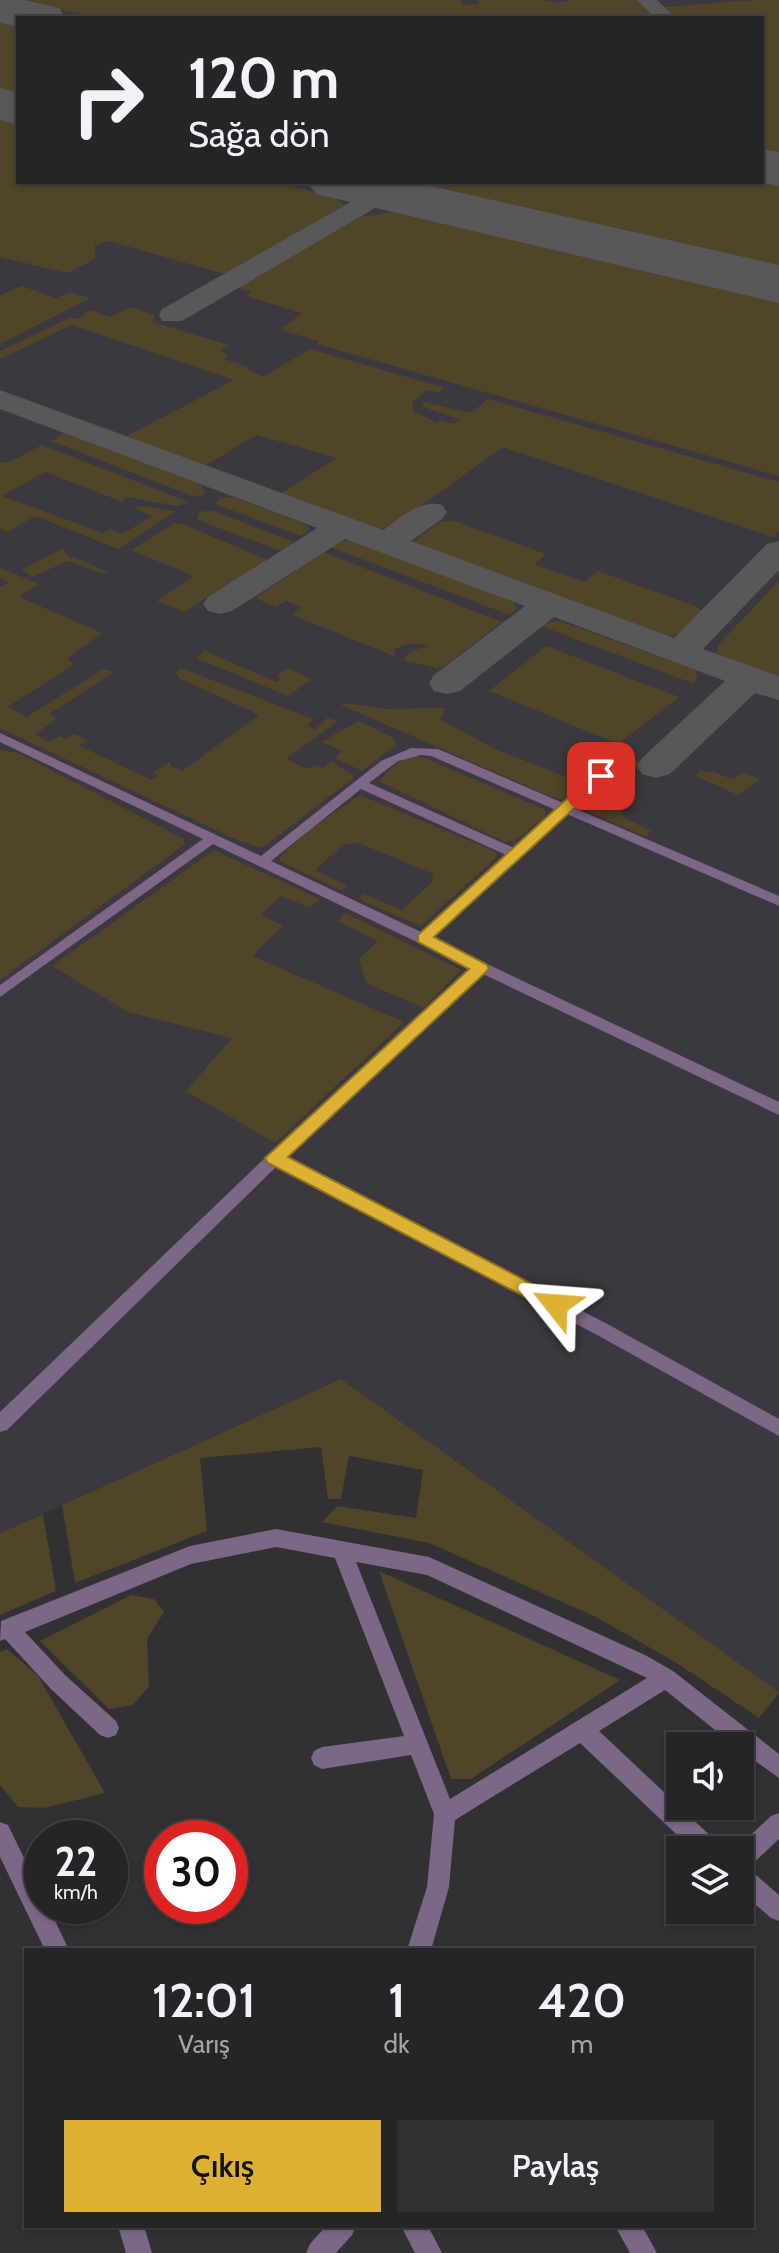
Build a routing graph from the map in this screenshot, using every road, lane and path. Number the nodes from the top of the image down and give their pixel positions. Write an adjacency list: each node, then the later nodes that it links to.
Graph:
1 (0, 737): 5 (street)
2 (601, 776): 4 (street)
3 (360, 784): 4 (street); 6 (street); 7 (street)
4 (567, 809): 6 (street); 8 (street)
5 (213, 838): 7 (street); 11 (street)
6 (516, 854): 9 (street)
7 (263, 861): 9 (street)
8 (779, 901)
9 (423, 938): 10 (street)
10 (480, 968): 12 (street); 13 (street)
11 (0, 992)
12 (776, 1103)
13 (275, 1158): 14 (street); 15 (street)
14 (3, 1416)
15 (779, 1428)
16 (341, 1548): 17 (street); 18 (street); 21 (street)
17 (4, 1630): 19 (street)
18 (666, 1678): 20 (street); 23 (street)
19 (108, 1728)
20 (582, 1730): 24 (street); 27 (street)
21 (418, 1744): 22 (street); 24 (street)
22 (322, 1758)
23 (779, 1767)
24 (445, 1814): 32 (street)
25 (779, 1824): 28 (street)
26 (0, 1833): 31 (street)
27 (694, 1836)
28 (754, 1848)
29 (754, 1888): 30 (street)
30 (779, 1910)
31 (56, 1948)
32 (420, 1948)
33 (132, 2228): 37 (street)
34 (341, 2228): 38 (street)
35 (415, 2228): 39 (street)
36 (629, 2228): 40 (street)
37 (139, 2253)
38 (319, 2253)
39 (429, 2253)
40 (644, 2253)

